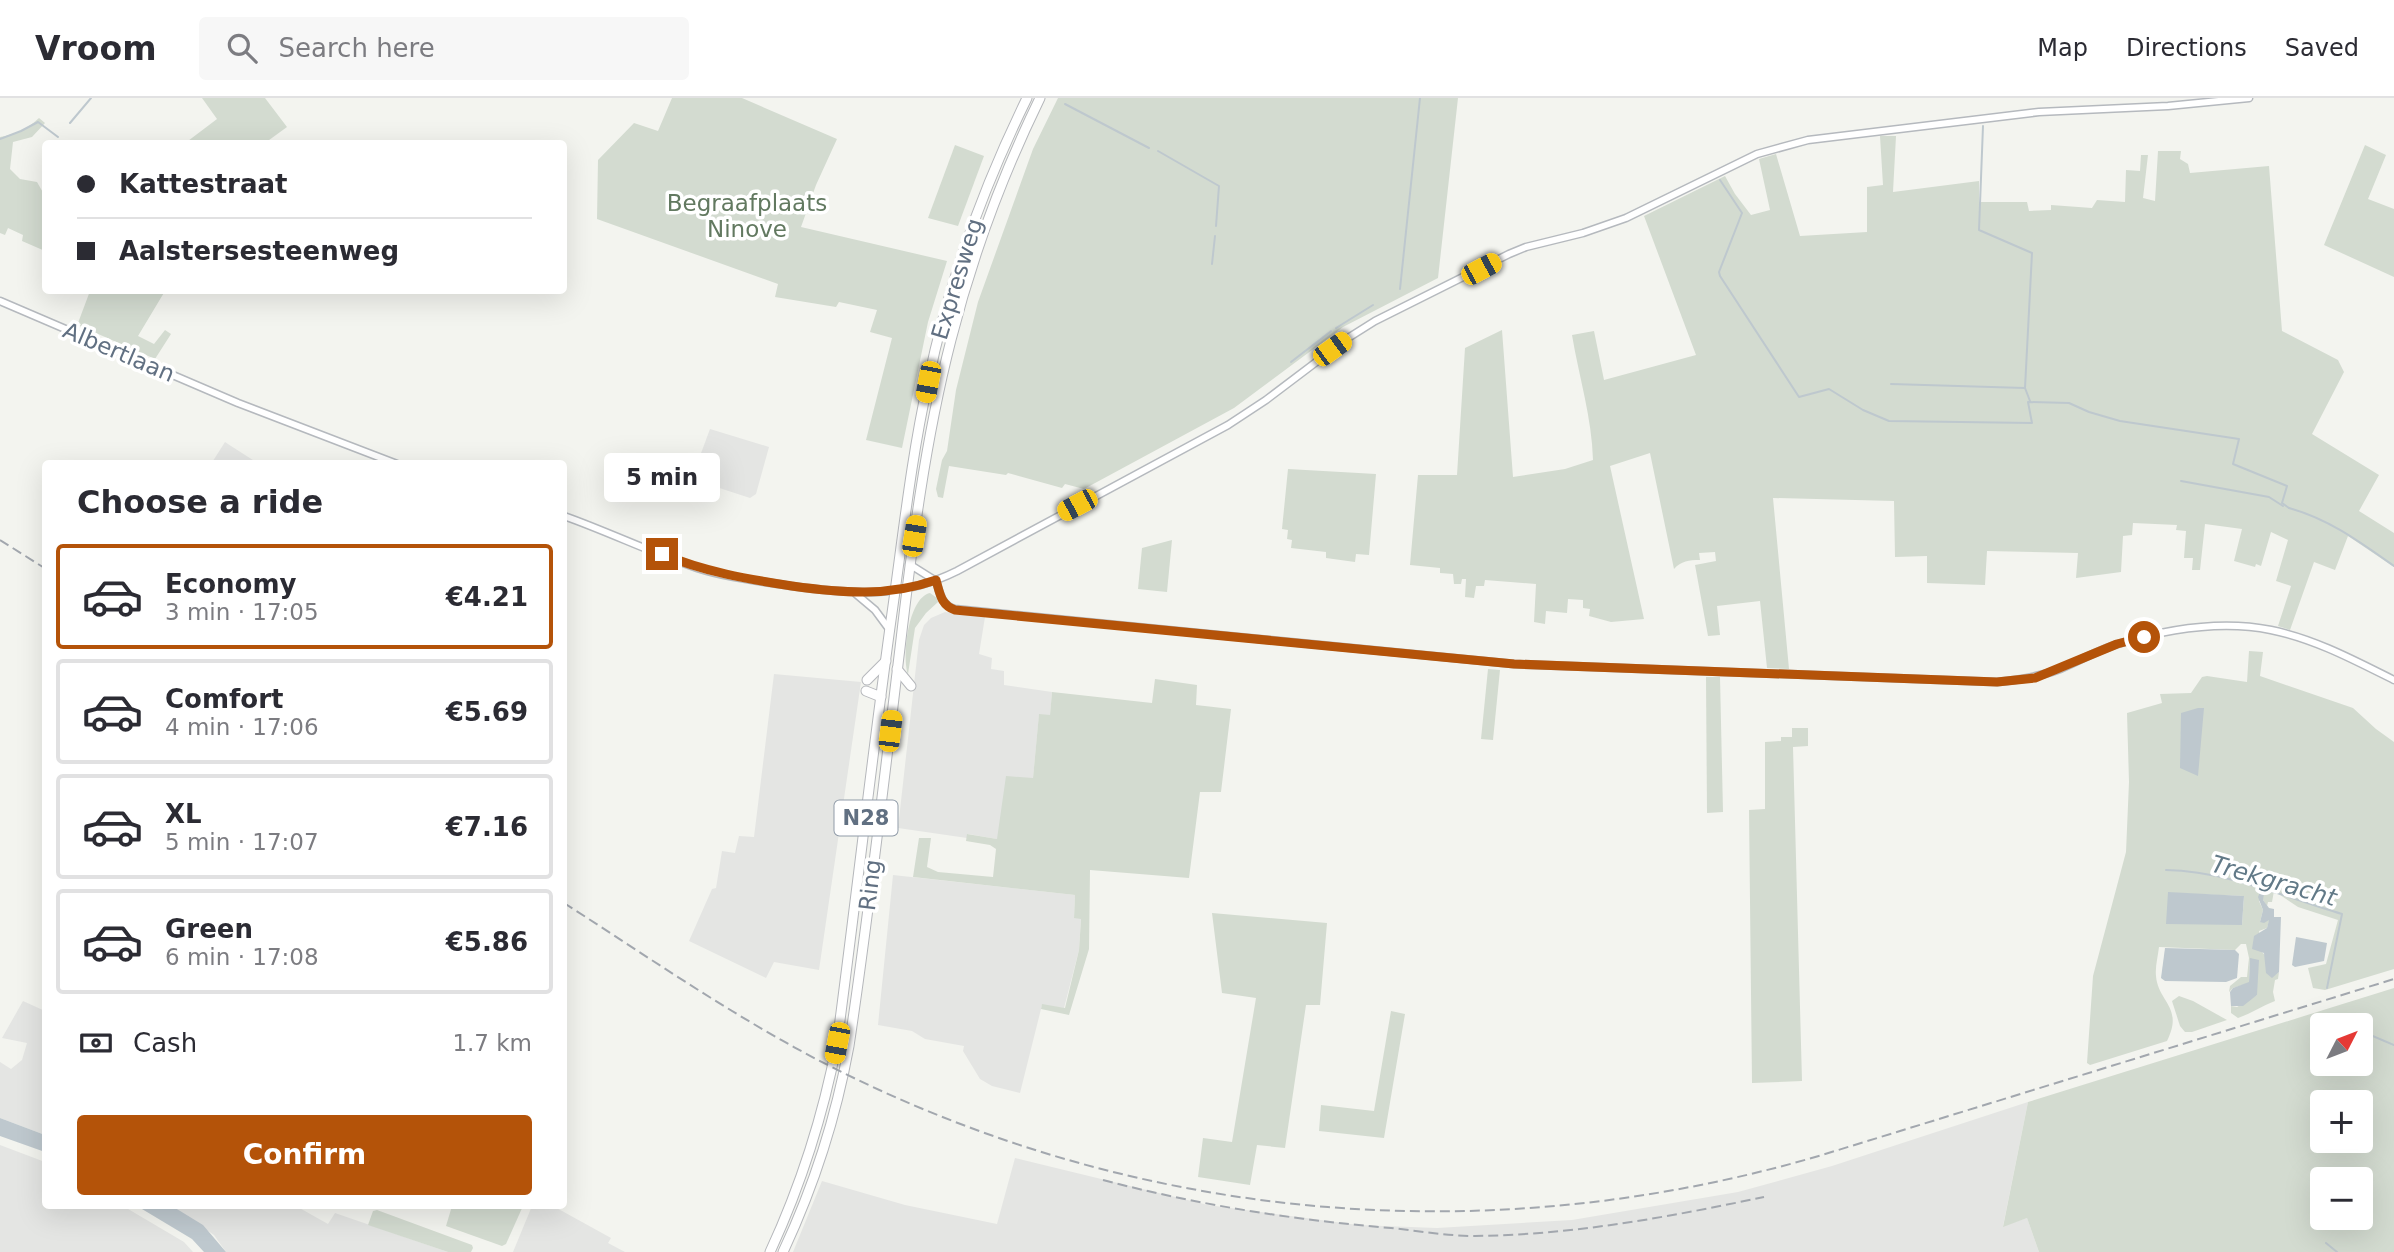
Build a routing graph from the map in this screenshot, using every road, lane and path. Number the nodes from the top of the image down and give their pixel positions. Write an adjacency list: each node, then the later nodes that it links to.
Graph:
1 (1027, 98): 10 (highway, Expresweg / N28)
2 (1040, 98): 7 (highway, Expresweg / N28)
3 (2249, 98): 8 (main road)
4 (0, 301): 5 (main road, Albertlaan)
5 (387, 460)
6 (567, 517): 11 (main road)
7 (909, 564): 8 (main road); 9 (highway, Expresweg / N28)
8 (936, 580): 9 (main road); 16 (main road)
9 (906, 590): 10 (main road); 14 (highway, Ring / N28)
10 (895, 592): 11 (main road); 12 (highway, Ring / N28)
11 (855, 593): 12 (main road)
12 (890, 630): 13 (highway, Ring / N28)
13 (886, 661): 15 (highway); 19 (highway, Ring / N28)
14 (897, 669): 17 (highway); 21 (highway, Ring / N28)
15 (867, 680)
16 (2394, 680)
17 (911, 686)
18 (866, 691): 19 (highway)
19 (881, 697): 20 (highway, Ring / N28)
20 (770, 1252)
21 (783, 1252)

